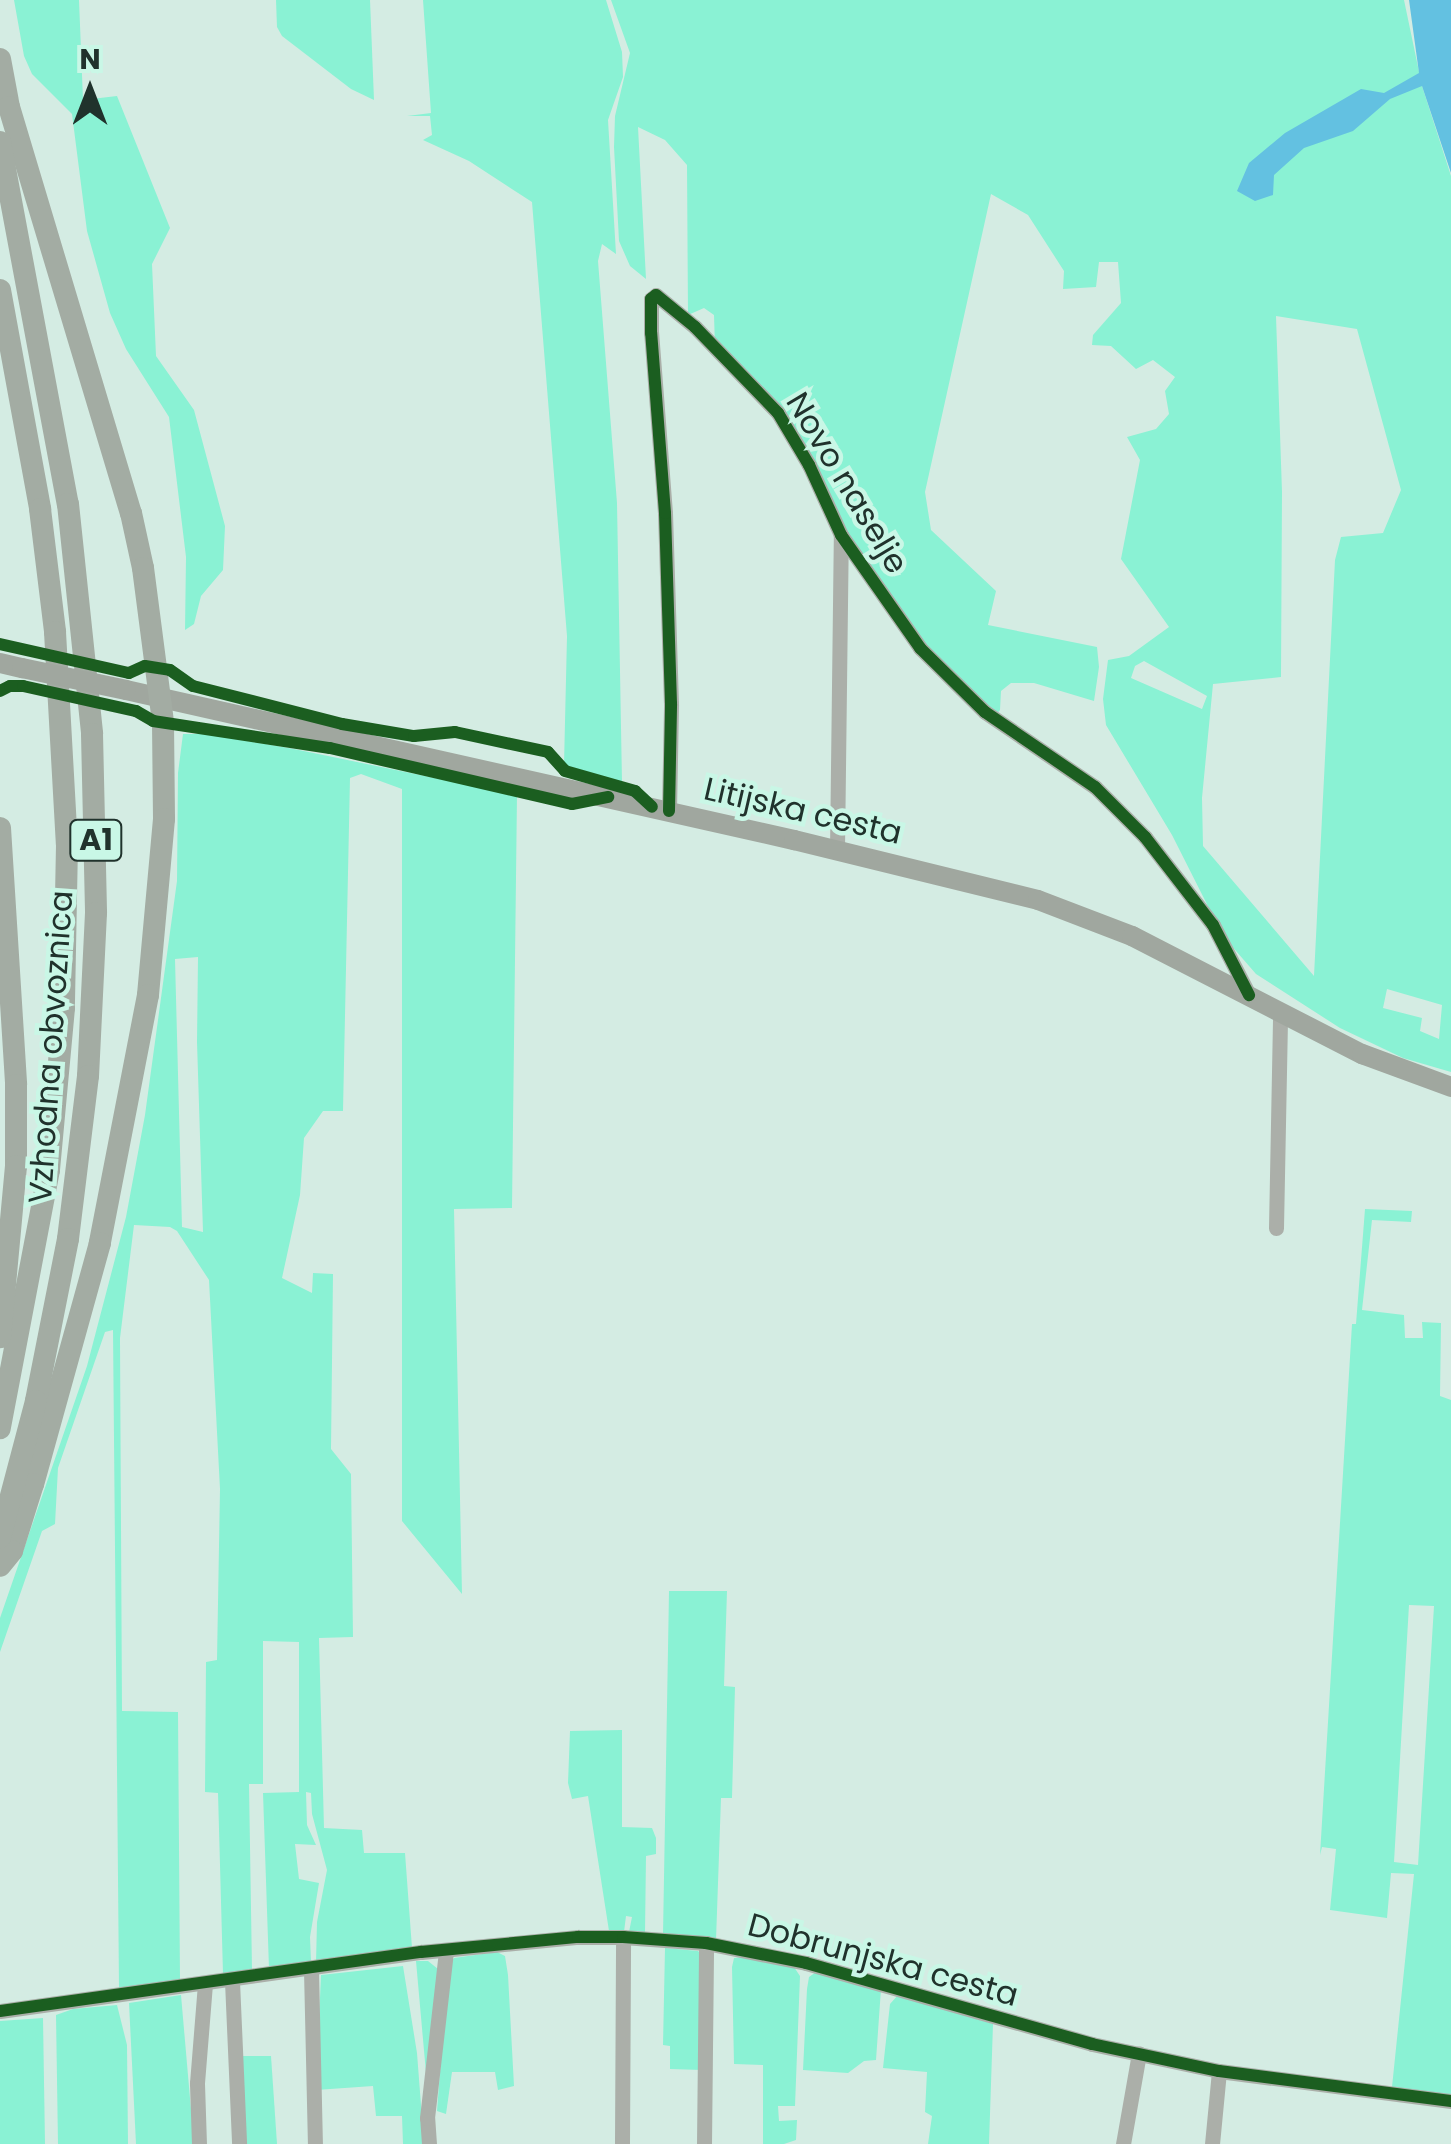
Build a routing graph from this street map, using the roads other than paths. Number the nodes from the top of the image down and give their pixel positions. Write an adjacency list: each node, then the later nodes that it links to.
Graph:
1 (0, 59): 6 (highway)
2 (0, 142): 16 (highway, Vzhodna obvoznica / A1)
3 (0, 290): 15 (highway, Vzhodna obvoznica / A1)
4 (841, 535): 7 (street, Novo naselje); 9 (street, Novo naselje); 10 (street, Novo naselje)
5 (0, 663): 6 (main road, Litijska cesta, bridge)
6 (160, 698): 7 (main road, Litijska cesta); 17 (highway)
7 (669, 811): 9 (main road, Litijska cesta)
8 (0, 828): 14 (highway)
9 (837, 850): 10 (main road, Litijska cesta)
10 (1249, 995): 11 (main road, Litijska cesta)
11 (1280, 1013): 12 (main road, Litijska cesta); 13 (street)
12 (1451, 1087)
13 (1276, 1228)
14 (0, 1338)
15 (0, 1428)
16 (0, 1536)
17 (0, 1566)
18 (623, 1937): 19 (street, Dobrunjska cesta); 20 (street, Dobrunjska cesta); 32 (street)
19 (706, 1942): 25 (street, Dobrunjska cesta); 33 (street)
20 (446, 1950): 21 (street, Dobrunjska cesta); 31 (street)
21 (311, 1970): 22 (street, Dobrunjska cesta); 30 (street)
22 (232, 1981): 23 (street, Dobrunjska cesta); 29 (street)
23 (205, 1984): 24 (street, Dobrunjska cesta); 28 (street)
24 (0, 2011)
25 (1139, 2054): 26 (street, Dobrunjska cesta); 34 (street)
26 (1220, 2071): 27 (street, Dobrunjska cesta); 35 (street)
27 (1451, 2101)
28 (199, 2144)
29 (239, 2144)
30 (315, 2144)
31 (430, 2144)
32 (622, 2144)
33 (704, 2144)
34 (1123, 2144)
35 (1212, 2144)

